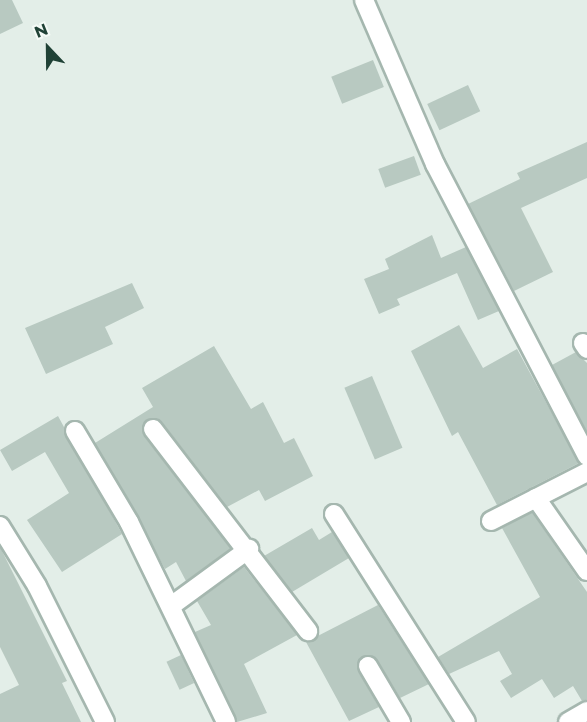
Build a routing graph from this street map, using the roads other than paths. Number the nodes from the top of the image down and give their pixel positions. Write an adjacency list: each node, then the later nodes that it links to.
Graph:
1 (364, 0): 4 (street)
2 (153, 429): 10 (street)
3 (75, 431): 12 (street)
4 (587, 456)
5 (587, 472): 6 (street)
6 (536, 498): 8 (street); 11 (street)
7 (334, 514): 19 (street)
8 (491, 521)
9 (0, 526): 16 (street)
10 (249, 549): 12 (street); 13 (street)
11 (587, 571)
12 (171, 606): 17 (street)
13 (308, 631)
14 (368, 666): 18 (street)
15 (587, 711): 20 (street)
16 (105, 722)
17 (226, 722)
18 (401, 722)
19 (466, 722)
20 (568, 722)

